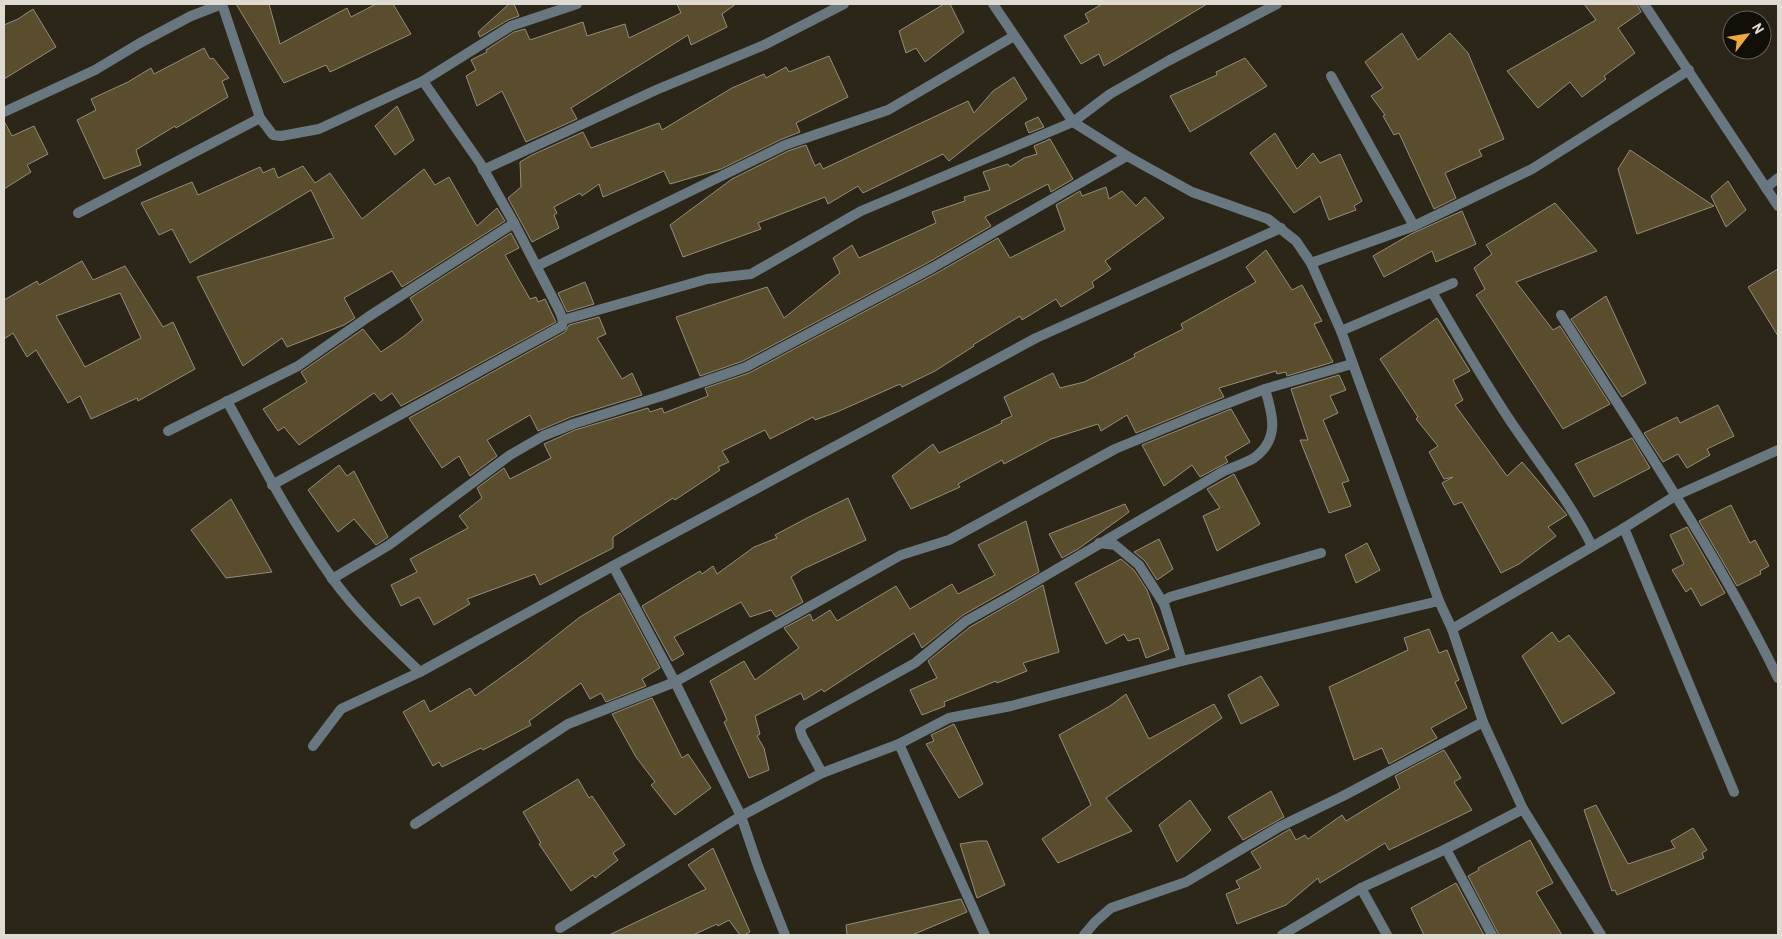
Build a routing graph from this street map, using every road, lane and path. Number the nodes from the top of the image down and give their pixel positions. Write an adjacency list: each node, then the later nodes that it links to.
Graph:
1 (222, 4): 11 (street); 12 (street)
2 (577, 4): 10 (street)
3 (844, 4): 15 (street)
4 (992, 4): 7 (street)
5 (1277, 4): 13 (street)
6 (1644, 4): 8 (street)
7 (1014, 36): 13 (street); 24 (street)
8 (1689, 70): 17 (street); 21 (street)
9 (1331, 76): 21 (street)
10 (423, 80): 12 (street); 15 (street)
11 (4, 112)
12 (260, 118): 19 (street)
13 (1073, 122): 14 (street); 28 (street)
14 (1127, 156): 22 (street); 42 (street)
15 (483, 170): 20 (street)
16 (1778, 178): 17 (street)
17 (1766, 188): 18 (street)
18 (1778, 206)
19 (78, 213)
20 (514, 223): 24 (street); 32 (street)
21 (1414, 226): 23 (street)
22 (1281, 228): 23 (street); 41 (street)
23 (1311, 263): 29 (street)
24 (537, 266): 28 (street)
25 (1454, 283): 26 (street)
26 (1432, 292): 29 (street); 39 (street)
27 (1561, 315): 36 (street)
28 (562, 320): 35 (street)
29 (1341, 331): 30 (street)
30 (1352, 364): 31 (street); 43 (street)
31 (1265, 389): 38 (street); 49 (street)
32 (227, 401): 33 (street); 35 (street)
33 (168, 431)
34 (1777, 453): 36 (street)
35 (272, 485): 42 (street)
36 (1675, 496): 37 (street); 48 (street)
37 (1624, 528): 39 (street); 54 (street)
38 (1100, 543): 44 (street); 53 (street)
39 (1592, 546): 45 (street)
40 (1320, 553): 44 (street)
41 (613, 566): 47 (street); 49 (street)
42 (332, 579): 47 (street)
43 (1439, 601): 45 (street); 46 (street)
44 (1164, 604): 46 (street)
45 (1452, 629): 50 (street)
46 (1182, 661): 51 (street)
47 (420, 672): 52 (street)
48 (1778, 678)
49 (675, 682): 56 (street); 57 (street)
50 (1483, 722): 55 (street); 63 (street)
51 (899, 744): 53 (street); 62 (street)
52 (313, 746)
53 (822, 773): 56 (street)
54 (1734, 792)
55 (1524, 809): 58 (street); 67 (street)
56 (741, 816): 60 (street); 61 (street)
57 (415, 824)
58 (1446, 849): 59 (street); 66 (street)
59 (1361, 888): 64 (street); 65 (street)
60 (560, 928)
61 (783, 935)
62 (985, 935)
63 (1084, 935)
64 (1282, 935)
65 (1387, 935)
66 (1492, 935)
67 (1601, 935)

